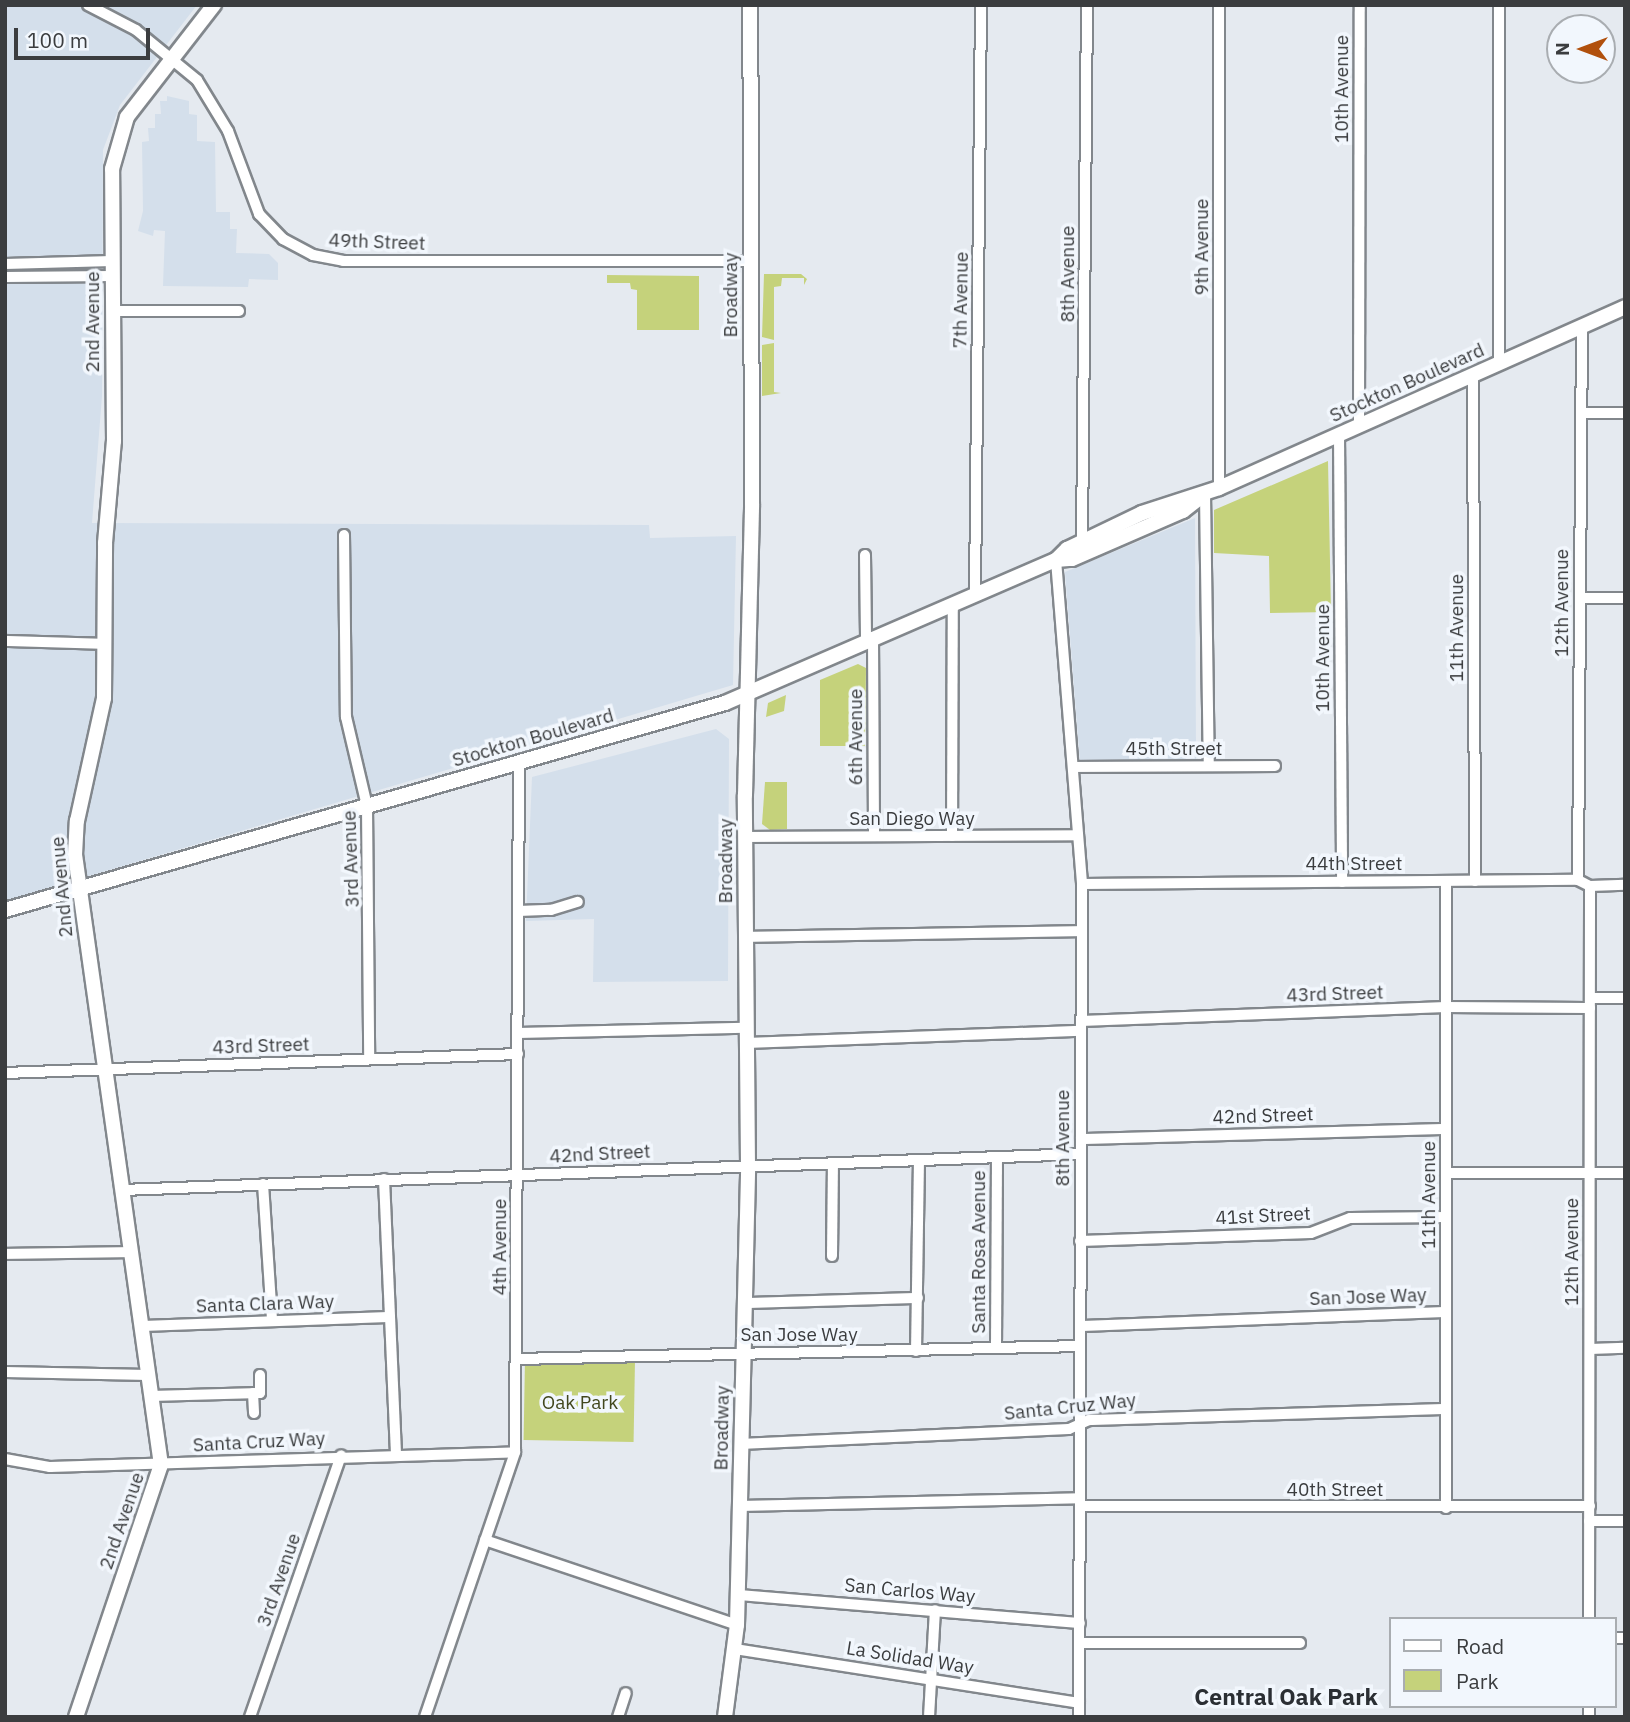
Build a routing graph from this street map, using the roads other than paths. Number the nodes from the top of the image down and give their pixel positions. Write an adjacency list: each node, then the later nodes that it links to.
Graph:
1 (88, 5): 9 (street, 49th Street)
2 (214, 5): 9 (main road, 2nd Avenue)
3 (750, 5): 10 (main road, Broadway)
4 (981, 5): 29 (street, 7th Avenue)
5 (1087, 5): 26 (street, 8th Avenue)
6 (1219, 5): 24 (street, 9th Avenue)
7 (1360, 5): 22 (street, 10th Avenue)
8 (1499, 5): 18 (street)
9 (172, 55): 10 (street, 49th Street); 12 (main road, 2nd Avenue)
10 (749, 261): 36 (main road, Broadway)
11 (5, 264): 12 (street)
12 (112, 268): 13 (street); 15 (main road, 2nd Avenue)
13 (5, 277)
14 (1625, 307): 17 (main road, Stockton Boulevard)
15 (113, 311): 16 (street); 35 (main road, 2nd Avenue)
16 (239, 311)
17 (1582, 326): 18 (main road, Stockton Boulevard); 20 (street, 12th Avenue)
18 (1499, 363): 19 (main road, Stockton Boulevard)
19 (1473, 374): 22 (main road, Stockton Boulevard); 48 (street, 11th Avenue)
20 (1582, 413): 21 (street); 30 (street, 12th Avenue)
21 (1625, 413)
22 (1359, 425): 23 (main road, Stockton Boulevard)
23 (1339, 434): 24 (main road, Stockton Boulevard); 49 (street, 10th Avenue)
24 (1212, 491): 26 (main road, Stockton Boulevard); 28 (main road, Stockton Boulevard); 38 (street, 9th Avenue)
25 (344, 535): 41 (street, 3rd Avenue)
26 (1082, 542): 28 (main road, Stockton Boulevard)
27 (865, 555): 33 (street, 6th Avenue)
28 (1056, 560): 29 (main road, Stockton Boulevard); 40 (street, 8th Avenue)
29 (975, 595): 32 (main road, Stockton Boulevard)
30 (1580, 598): 31 (street); 46 (street, 12th Avenue)
31 (1625, 598)
32 (953, 604): 33 (main road, Stockton Boulevard); 44 (street)
33 (869, 639): 36 (main road, Stockton Boulevard); 43 (street, 6th Avenue)
34 (5, 641): 35 (street)
35 (104, 644): 53 (main road, 2nd Avenue)
36 (747, 694): 37 (main road, Stockton Boulevard); 45 (main road, Broadway)
37 (519, 762): 41 (main road, Stockton Boulevard); 56 (street, 4th Avenue)
38 (1209, 766): 39 (street, 45th Street); 40 (street, 45th Street)
39 (1275, 766)
40 (1073, 767): 42 (street, 8th Avenue)
41 (367, 806): 53 (main road, Stockton Boulevard); 66 (street, 3rd Avenue)
42 (1079, 835): 44 (street, San Diego Way); 50 (street, 8th Avenue)
43 (874, 836): 44 (street, San Diego Way); 45 (street, San Diego Way)
44 (952, 836)
45 (746, 837): 58 (main road, Broadway)
46 (1578, 880): 48 (street, 44th Street); 52 (street, 44th Street)
47 (1446, 881): 48 (street, 44th Street); 49 (street, 44th Street); 61 (street, 11th Avenue)
48 (1475, 881)
49 (1342, 882): 50 (street, 44th Street)
50 (1082, 884): 57 (street, 8th Avenue)
51 (1625, 885): 52 (street, 44th Street)
52 (1590, 886): 60 (street, 12th Avenue)
53 (78, 888): 55 (main road, Stockton Boulevard); 67 (main road, 2nd Avenue)
54 (578, 902): 56 (street)
55 (5, 910)
56 (518, 911): 63 (street, 4th Avenue)
57 (1082, 931): 58 (street); 62 (street, 8th Avenue)
58 (745, 937): 64 (main road, Broadway)
59 (1625, 998): 60 (street, 43rd Street)
60 (1590, 1003): 61 (street, 43rd Street); 77 (street, 12th Avenue)
61 (1446, 1007): 62 (street, 43rd Street); 69 (street, 11th Avenue)
62 (1082, 1026): 64 (street, 43rd Street); 70 (street, 8th Avenue)
63 (518, 1033): 64 (street, 43rd Street); 65 (street, 4th Avenue)
64 (746, 1036): 75 (main road, Broadway)
65 (518, 1054): 66 (street, 43rd Street); 79 (street, 4th Avenue)
66 (369, 1059): 67 (street, 43rd Street)
67 (104, 1069): 68 (street, 43rd Street); 82 (main road, 2nd Avenue)
68 (5, 1073)
69 (1446, 1129): 70 (street, 42nd Street); 76 (street, 11th Avenue)
70 (1081, 1139): 71 (street, 8th Avenue)
71 (1081, 1154): 72 (street, 42nd Street); 84 (street, 8th Avenue)
72 (997, 1157): 73 (street, 42nd Street); 96 (street, Santa Rosa Avenue)
73 (919, 1160): 74 (street, 42nd Street); 88 (street)
74 (833, 1164): 75 (street, 42nd Street); 87 (street)
75 (748, 1165): 79 (street, 42nd Street); 89 (main road, Broadway)
76 (1446, 1173): 77 (street); 83 (street, 11th Avenue)
77 (1590, 1173): 78 (street); 98 (street, 12th Avenue)
78 (1625, 1173)
79 (518, 1175): 80 (street, 42nd Street); 101 (street, 4th Avenue)
80 (384, 1179): 81 (street, 42nd Street); 91 (street)
81 (263, 1184): 82 (street, 42nd Street); 92 (street)
82 (122, 1190): 85 (main road, 2nd Avenue)
83 (1446, 1217): 84 (street, 41st Street); 90 (street, 11th Avenue)
84 (1080, 1241): 94 (street, 8th Avenue)
85 (131, 1252): 86 (street); 93 (main road, 2nd Avenue)
86 (5, 1254)
87 (832, 1256)
88 (918, 1298): 89 (street); 99 (street)
89 (745, 1303): 100 (main road, Broadway)
90 (1446, 1312): 94 (street, San Jose Way); 107 (street, 11th Avenue)
91 (390, 1317): 92 (street, Santa Clara Way); 112 (street)
92 (272, 1321): 93 (street, Santa Clara Way)
93 (141, 1326): 103 (main road, 2nd Avenue)
94 (1081, 1326): 95 (street, 8th Avenue)
95 (1080, 1346): 96 (street, San Jose Way); 109 (street, 8th Avenue)
96 (996, 1348): 99 (street, San Jose Way)
97 (1625, 1348): 98 (street)
98 (1590, 1349): 118 (street, 12th Avenue)
99 (916, 1351): 100 (street, San Jose Way)
100 (743, 1355): 101 (street, San Jose Way); 110 (main road, Broadway)
101 (517, 1359): 111 (street, 4th Avenue)
102 (5, 1372): 103 (street)
103 (148, 1375): 106 (main road, 2nd Avenue)
104 (260, 1375): 105 (street)
105 (253, 1393): 106 (street); 108 (street)
106 (151, 1396): 115 (main road, 2nd Avenue)
107 (1446, 1409): 109 (street, Santa Cruz Way); 119 (street, 11th Avenue)
108 (254, 1413)
109 (1080, 1424): 110 (street, Santa Cruz Way); 116 (street, 8th Avenue)
110 (740, 1444): 117 (main road, Broadway)
111 (515, 1452): 112 (street, Santa Cruz Way); 122 (street, 4th Avenue)
112 (396, 1453): 113 (street, Santa Cruz Way)
113 (341, 1455): 115 (street, Santa Cruz Way); 135 (street, 3rd Avenue)
114 (5, 1459): 115 (street, Santa Cruz Way)
115 (161, 1465): 134 (main road, 2nd Avenue)
116 (1080, 1502): 117 (street, 40th Street); 119 (street, 40th Street); 126 (street, 8th Avenue)
117 (740, 1506): 123 (main road, Broadway)
118 (1590, 1506): 119 (street, 40th Street); 120 (street, 12th Avenue)
119 (1446, 1508)
120 (1589, 1521): 121 (street); 125 (street, 12th Avenue)
121 (1625, 1521)
122 (485, 1540): 127 (street); 136 (street, 4th Avenue)
123 (738, 1595): 124 (street, San Carlos Way); 127 (main road, Broadway)
124 (935, 1610): 126 (street, San Carlos Way); 131 (street)
125 (1590, 1617)
126 (1080, 1623): 128 (street, 8th Avenue)
127 (737, 1625): 130 (main road, Broadway)
128 (1080, 1643): 129 (street); 133 (street, 8th Avenue)
129 (1300, 1643)
130 (735, 1649): 131 (street, La Solidad Way); 138 (main road, Broadway)
131 (934, 1679): 133 (street, La Solidad Way); 139 (street)
132 (626, 1693): 137 (street)
133 (1079, 1703): 140 (street, 8th Avenue)
134 (76, 1717)
135 (250, 1717)
136 (425, 1717)
137 (618, 1717)
138 (725, 1717)
139 (929, 1717)
140 (1079, 1717)

